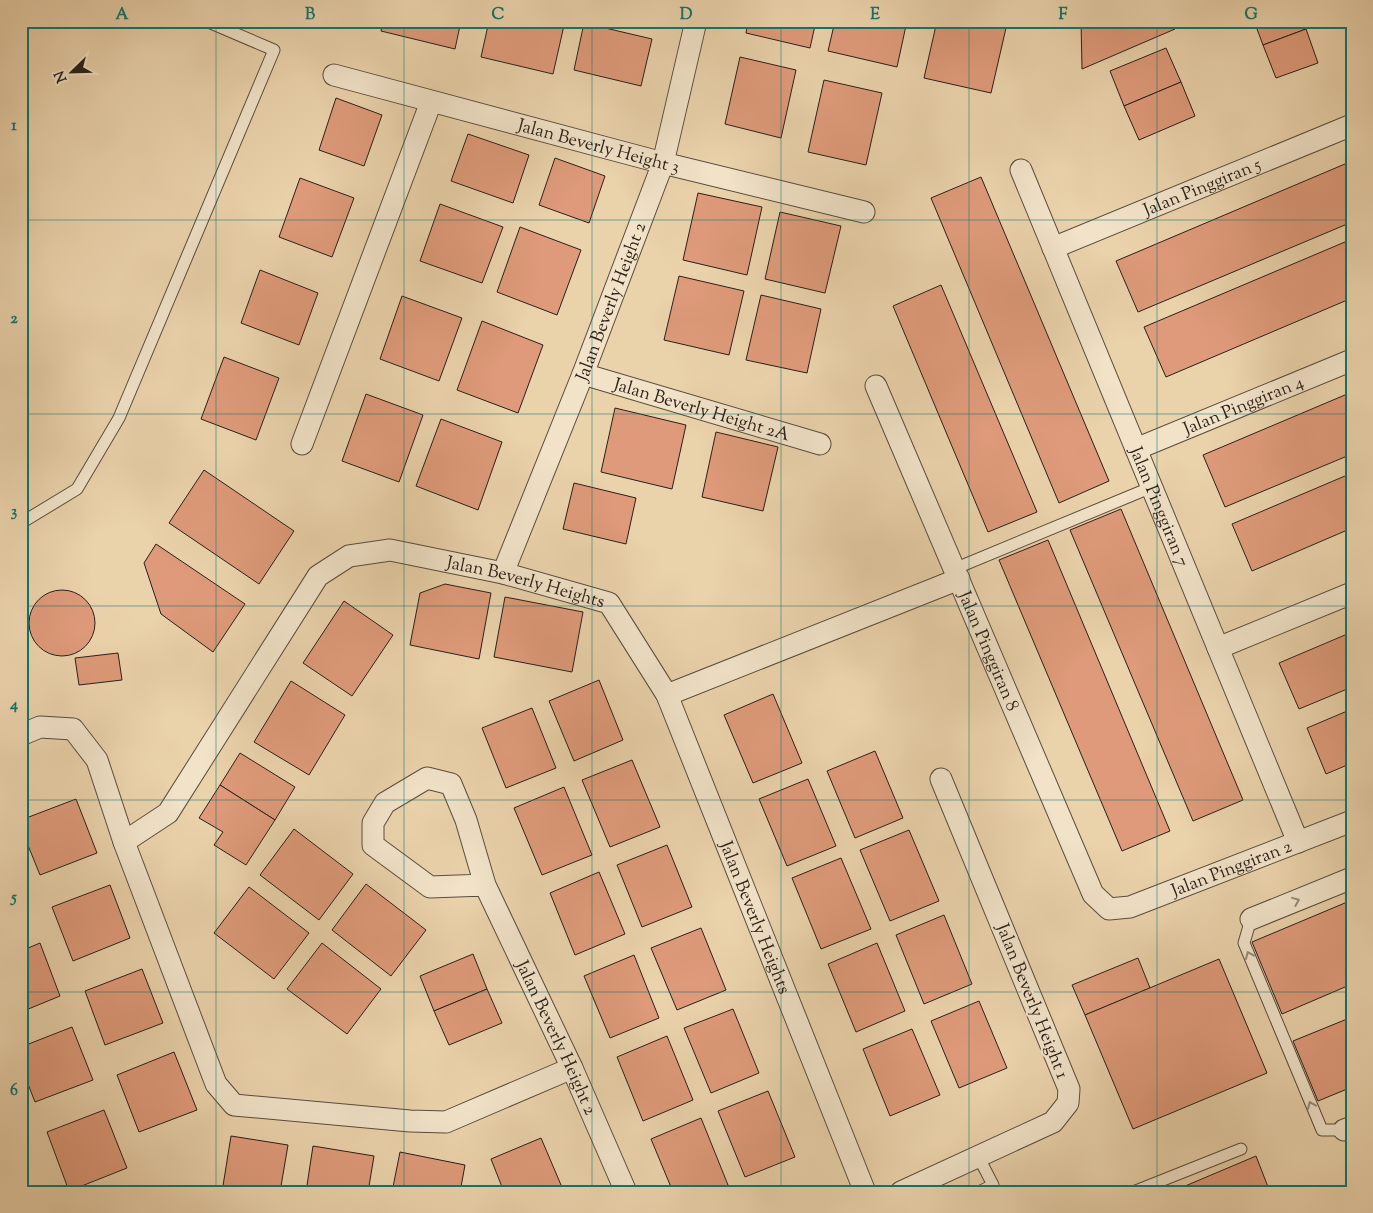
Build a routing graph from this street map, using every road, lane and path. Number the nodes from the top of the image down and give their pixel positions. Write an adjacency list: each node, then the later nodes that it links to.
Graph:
1 (206, 21): 17 (lane)
2 (696, 21): 6 (street, Jalan Beverly Height 2)
3 (334, 75): 4 (street, Jalan Beverly Height 3)
4 (431, 102): 6 (street, Jalan Beverly Height 3); 13 (street)
5 (1352, 125): 9 (street, Jalan Pinggiran 5)
6 (663, 163): 8 (street, Jalan Beverly Height 3); 11 (street, Jalan Beverly Height 2)
7 (1021, 170): 9 (street, Jalan Pinggiran 7)
8 (864, 212)
9 (1053, 248): 15 (street, Jalan Pinggiran 7)
10 (1352, 360): 15 (street, Jalan Pinggiran 4)
11 (583, 374): 14 (street, Jalan Beverly Height 2A); 18 (street, Jalan Beverly Height 2)
12 (876, 386): 19 (street, Jalan Pinggiran 8)
13 (302, 444)
14 (820, 444)
15 (1136, 449): 16 (street, Jalan Pinggiran 7)
16 (1152, 487): 19 (lane); 21 (street, Jalan Pinggiran 7)
17 (21, 523)
18 (503, 573): 22 (street, Jalan Beverly Heights); 26 (street, Jalan Beverly Heights)
19 (956, 574): 22 (street); 30 (street, Jalan Pinggiran 8)
20 (1352, 593): 21 (street)
21 (1218, 648): 27 (street, Jalan Pinggiran 7)
22 (668, 694): 37 (street, Jalan Beverly Heights)
23 (21, 735): 26 (street)
24 (942, 779): 35 (street, Jalan Beverly Height 1)
25 (1352, 821): 27 (street, Jalan Pinggiran 2)
26 (124, 842): 32 (street)
27 (1298, 842): 30 (street, Jalan Pinggiran 2)
28 (1352, 878): 31 (street, one-way to 28)
29 (485, 885): 29 (street, Jalan Beverly Height 2); 32 (street, Jalan Beverly Height 2)
30 (1109, 909)
31 (1251, 919): 33 (lane, one-way to 31)
32 (572, 1068): 36 (street, Jalan Beverly Height 2)
33 (1348, 1128)
34 (1241, 1149): 40 (lane)
35 (978, 1156): 38 (street, Jalan Beverly Height 1); 39 (lane)
36 (626, 1192)
37 (865, 1192)
38 (901, 1192)
39 (980, 1192)
40 (1133, 1192)

